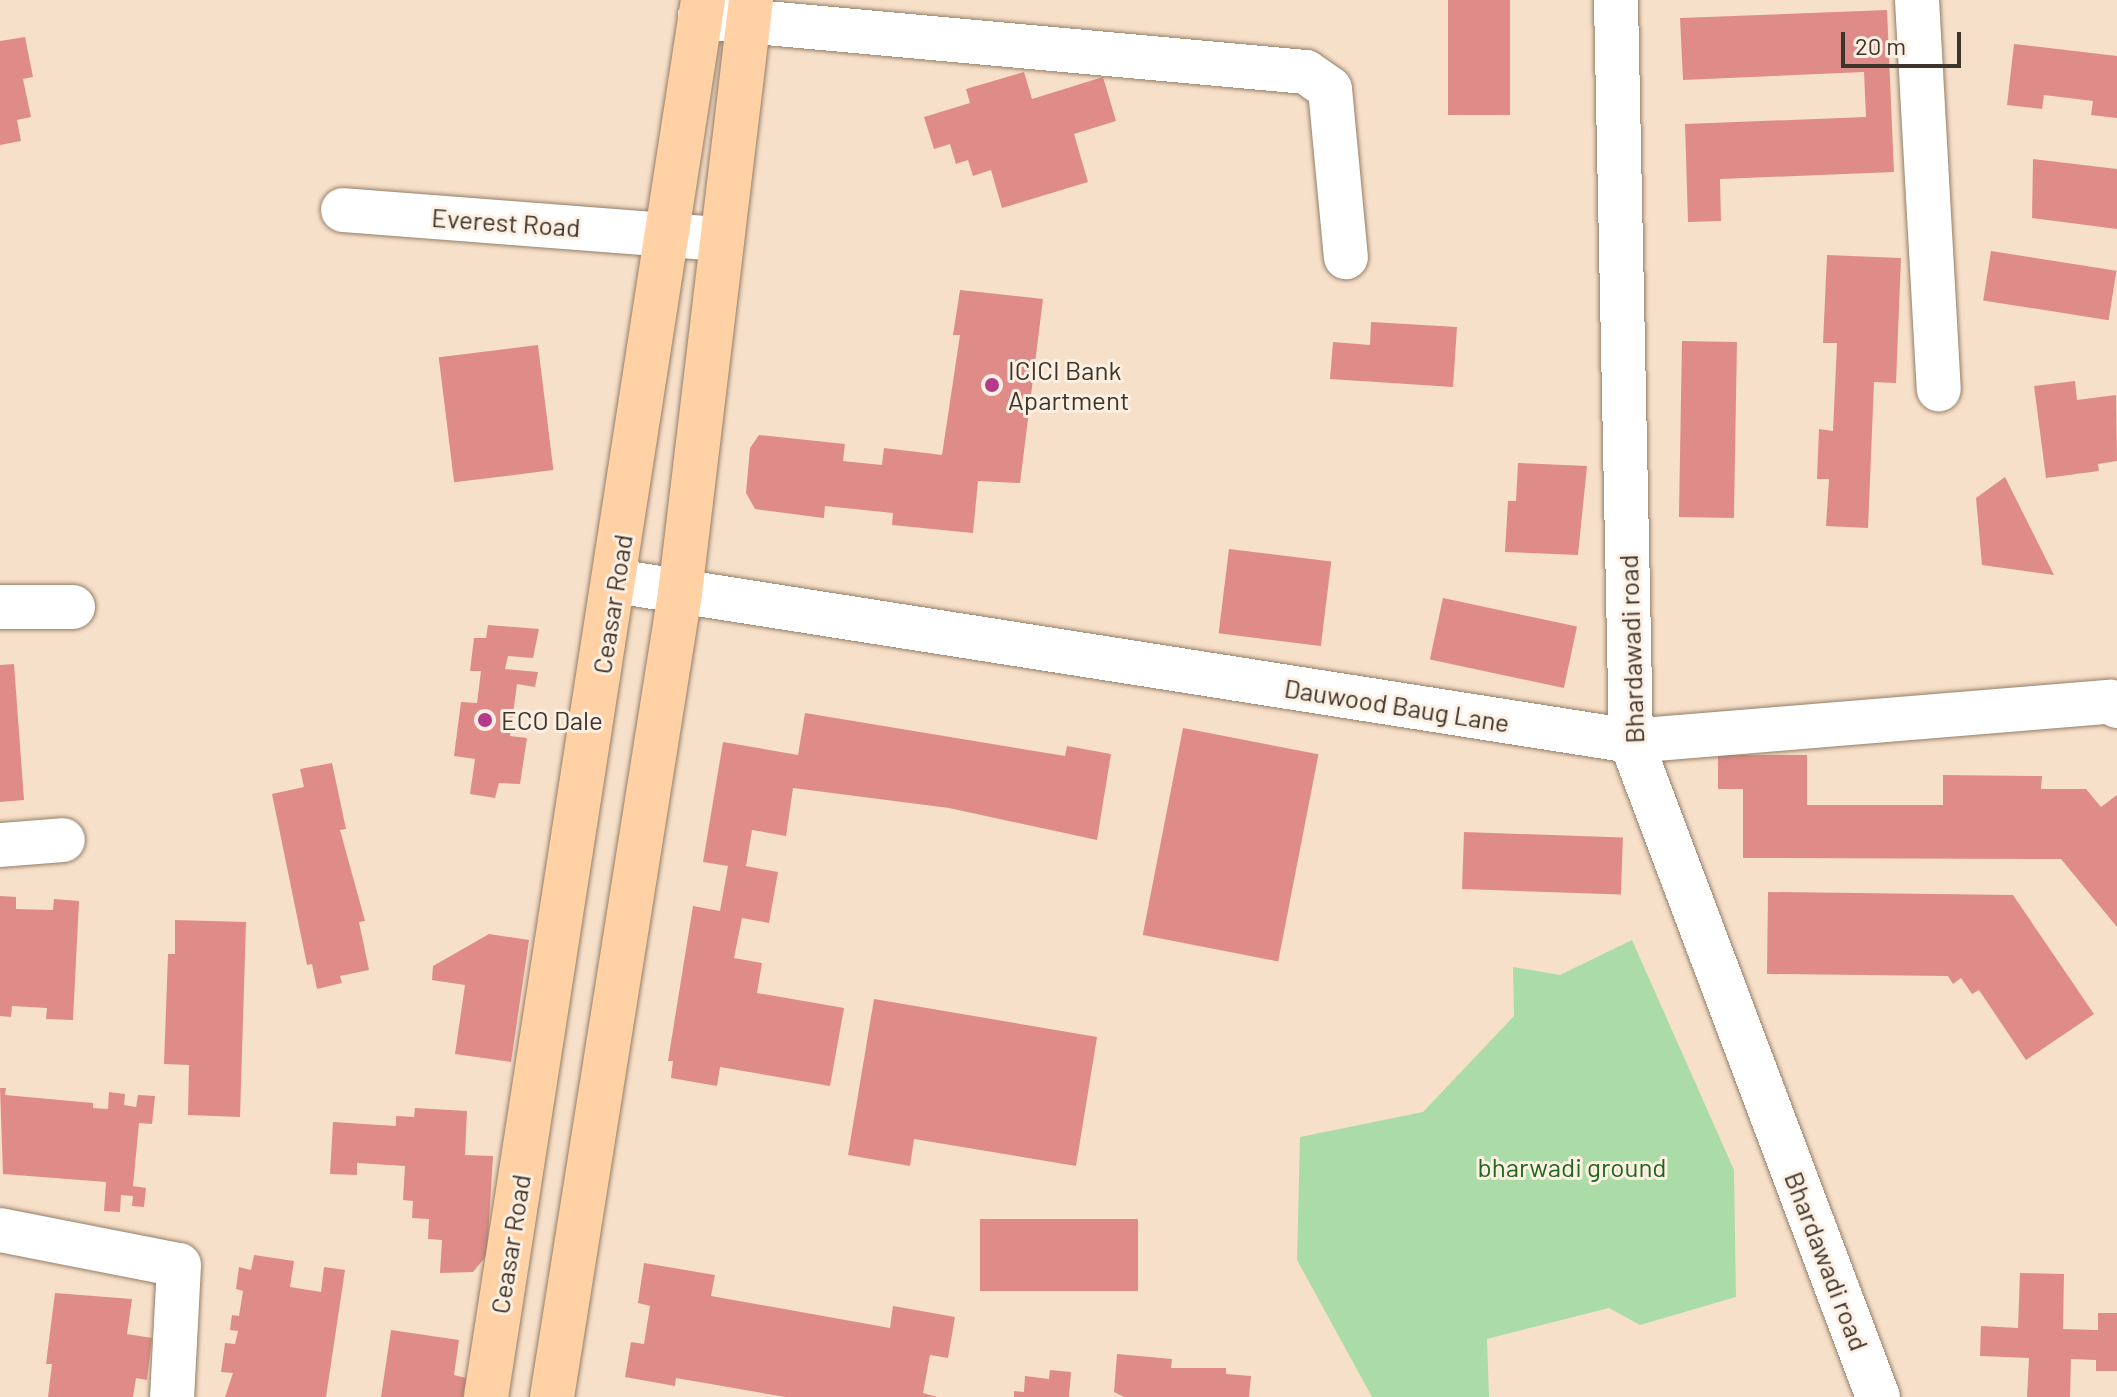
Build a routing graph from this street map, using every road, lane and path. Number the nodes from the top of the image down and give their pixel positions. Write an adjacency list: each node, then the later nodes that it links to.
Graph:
1 (1616, 0): 15 (street, Bhardawadi road)
2 (1917, 0): 9 (street)
3 (702, 8): 4 (street); 6 (main road, Ceasar Road)
4 (749, 10): 7 (main road); 8 (street)
5 (343, 210): 6 (street, Everest Road)
6 (669, 235): 7 (street, Everest Road); 10 (main road, Ceasar Road)
7 (722, 239): 11 (main road)
8 (1346, 257)
9 (1939, 389)
10 (615, 581): 11 (street, Dauwood Baug Lane); 20 (main road, Ceasar Road)
11 (680, 593): 15 (street, Dauwood Baug Lane); 21 (main road)
12 (0, 607): 13 (street)
13 (73, 607)
14 (2117, 706): 15 (street, Dauwood Baug Lane)
15 (1631, 741): 22 (street, Bhardawadi road)
16 (63, 840): 17 (street)
17 (0, 845)
18 (0, 1230): 19 (street)
19 (172, 1397)
20 (486, 1397)
21 (552, 1397)
22 (1878, 1397)

